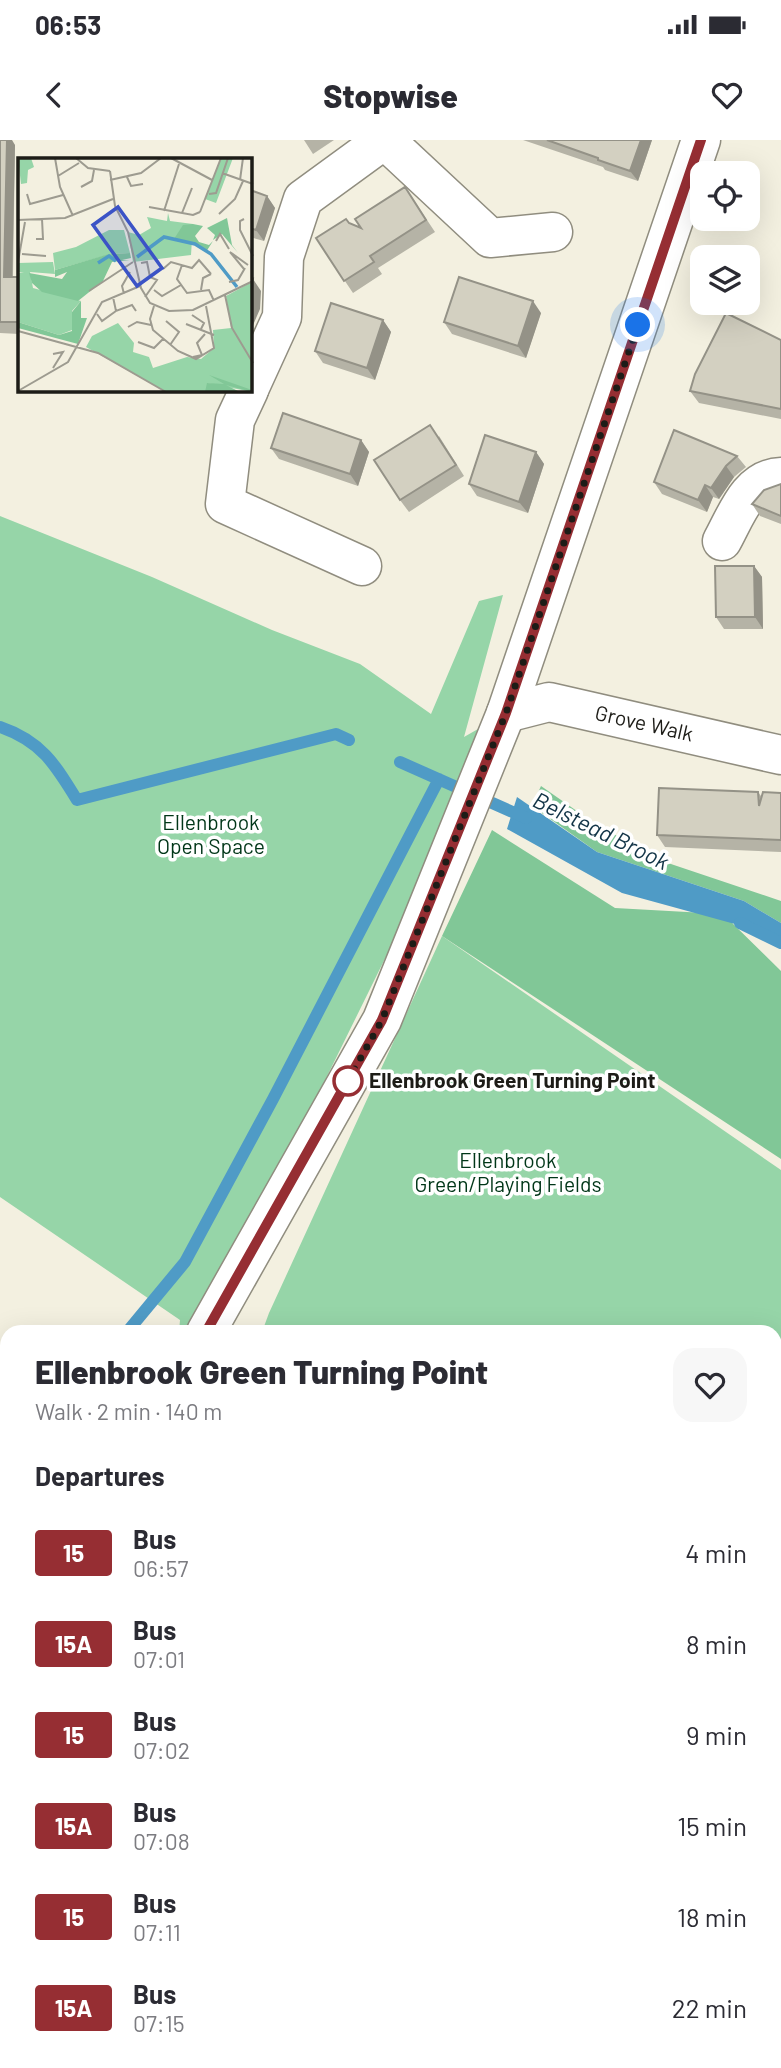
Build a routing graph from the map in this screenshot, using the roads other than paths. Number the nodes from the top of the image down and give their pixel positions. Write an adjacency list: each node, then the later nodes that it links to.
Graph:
1 (385, 140): 3 (street); 4 (street)
2 (701, 140): 9 (street)
3 (553, 232)
4 (252, 382)
5 (247, 392): 8 (street)
6 (781, 477): 7 (street)
7 (722, 541)
8 (362, 566)
9 (506, 713): 10 (street, Grove Walk); 11 (street)
10 (781, 755)
11 (210, 1325)

